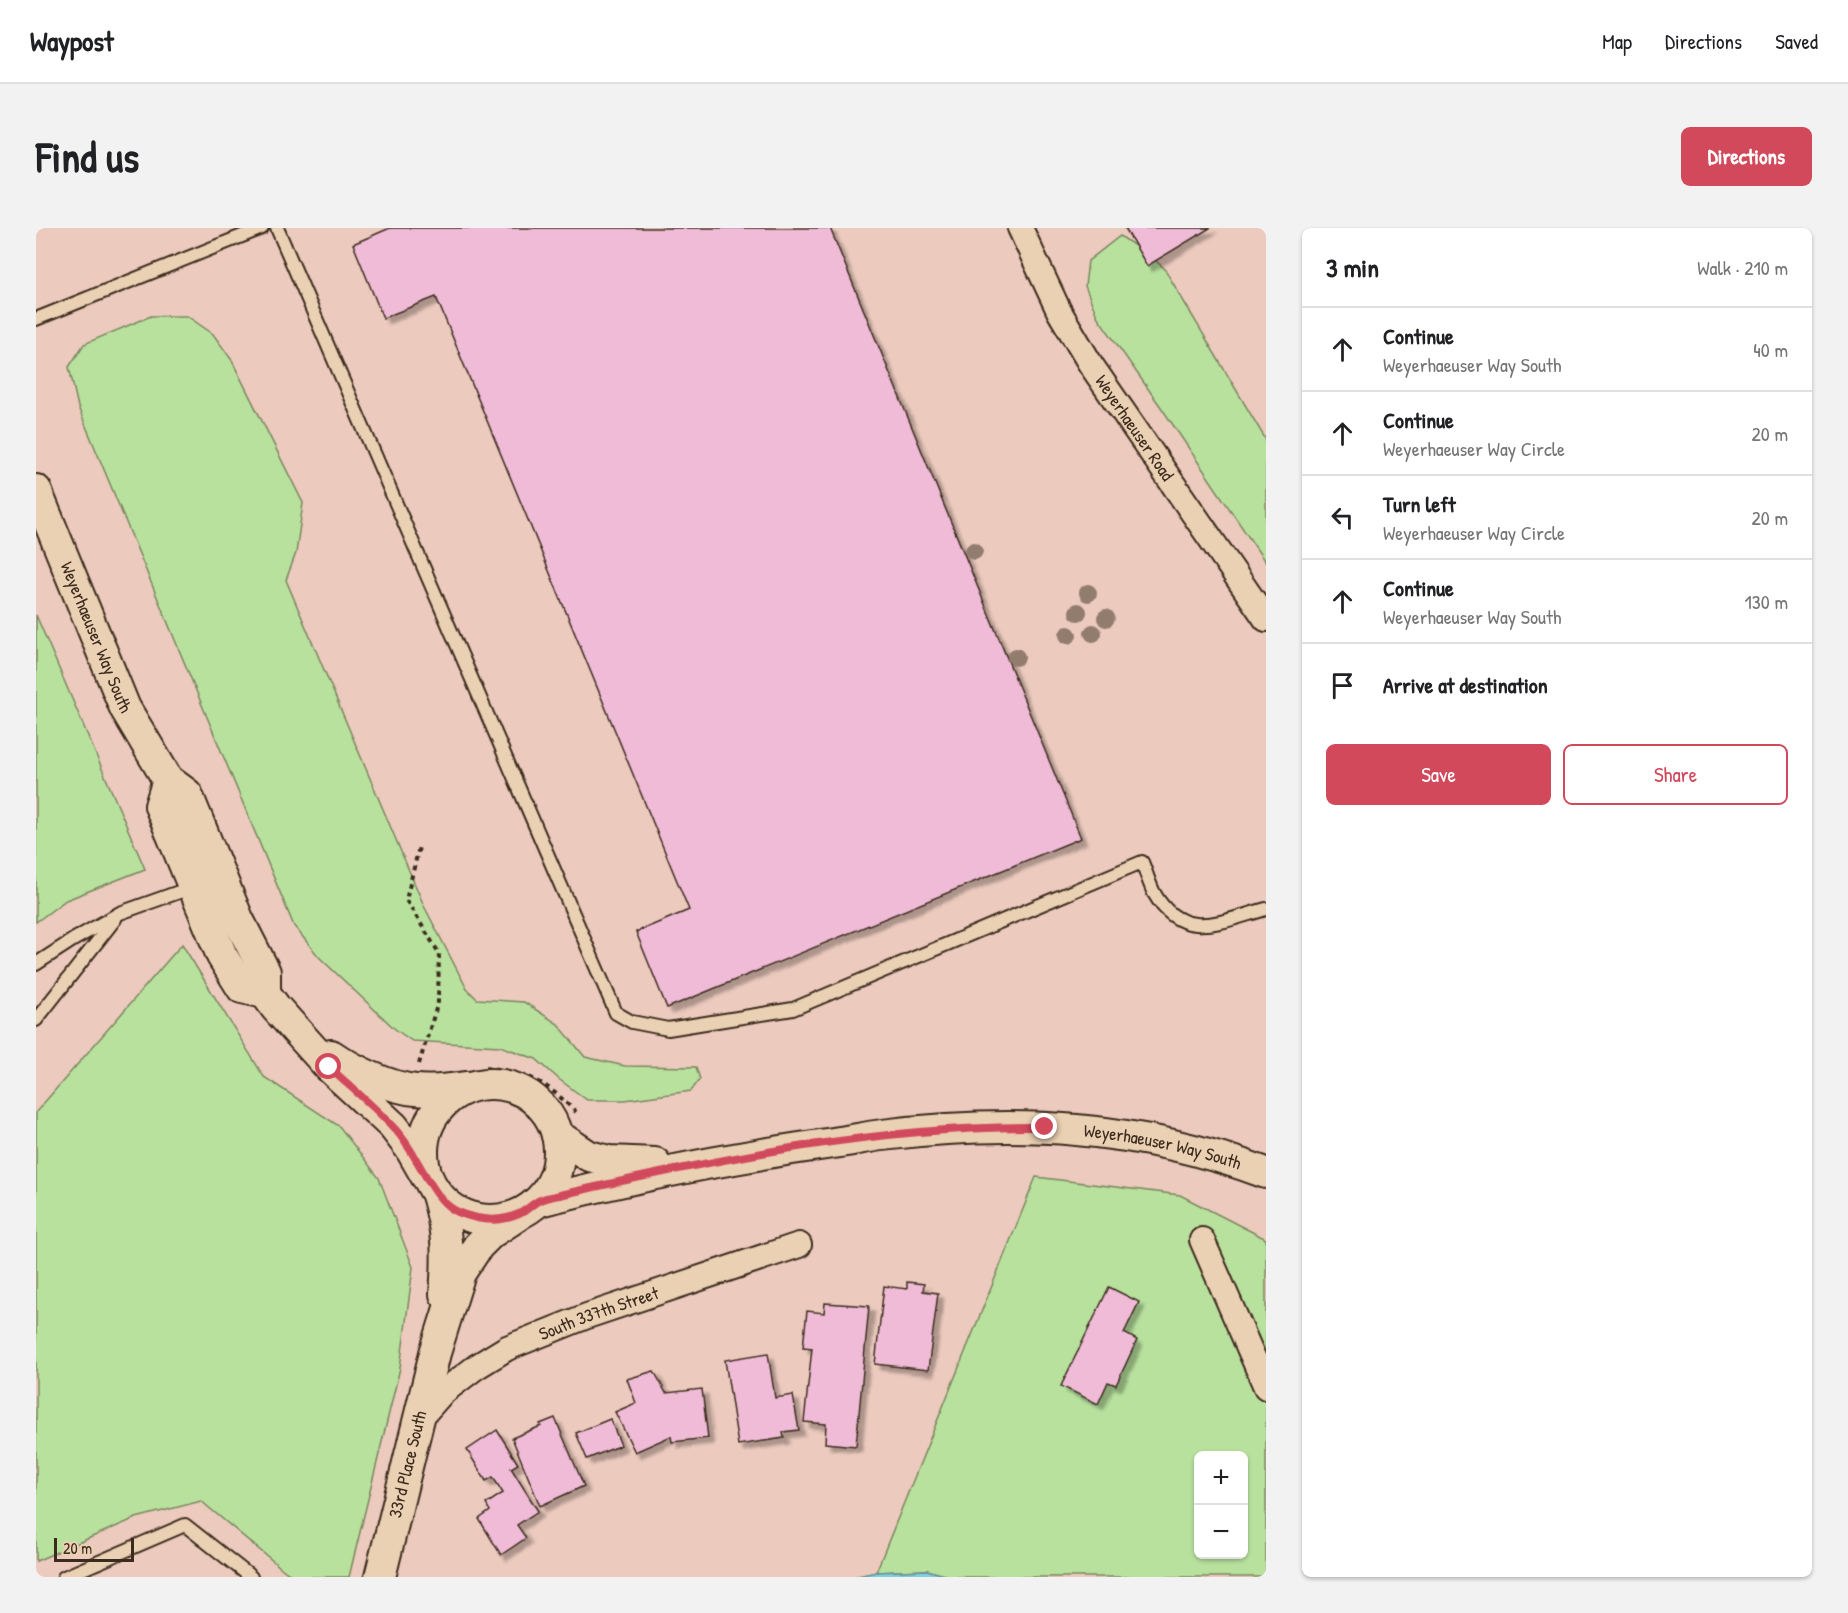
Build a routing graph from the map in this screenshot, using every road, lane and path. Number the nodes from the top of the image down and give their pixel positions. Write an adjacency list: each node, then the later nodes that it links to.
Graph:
1 (262, 228): 4 (lane)
2 (277, 228): 10 (lane)
3 (1020, 228): 6 (street, Weyerhaeuser Road)
4 (36, 319)
5 (36, 490): 7 (street, Weyerhaeuser Way South)
6 (1266, 619)
7 (168, 780): 9 (street); 13 (street, Weyerhaeuser Way South)
8 (418, 847): 16 (path)
9 (193, 887): 11 (lane); 13 (street)
10 (1266, 909)
11 (120, 913): 12 (lane); 14 (lane)
12 (36, 964)
13 (265, 993): 15 (street)
14 (36, 1020)
15 (303, 1037): 17 (street); 21 (street)
16 (429, 1068)
17 (476, 1077): 18 (street); 18 (path); 21 (street)
18 (567, 1124): 19 (street, Weyerhaeuser Way South); 22 (street)
19 (700, 1165): 20 (street, Weyerhaeuser Way South); 22 (street, Weyerhaeuser Way South)
20 (1259, 1168)
21 (432, 1186): 22 (street); 25 (street, 33rd Place South)
22 (530, 1207): 25 (street, 33rd Place South)
23 (1202, 1240): 26 (street)
24 (799, 1245): 27 (street, South 337th Street)
25 (435, 1353): 27 (street, 33rd Place South)
26 (1266, 1387)
27 (418, 1419): 30 (street, 33rd Place South)
28 (64, 1577): 29 (lane)
29 (251, 1577)
30 (380, 1577)

